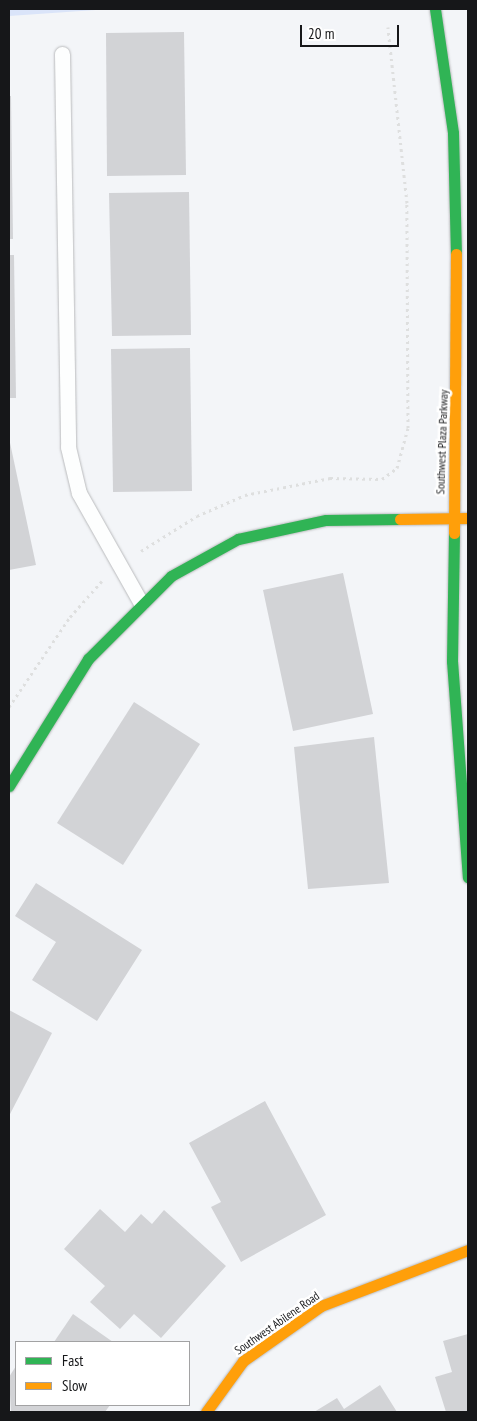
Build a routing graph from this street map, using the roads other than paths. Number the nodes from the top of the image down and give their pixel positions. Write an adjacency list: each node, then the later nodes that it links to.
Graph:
1 (435, 9): 3 (street, Southwest Plaza Parkway)
2 (62, 54): 6 (lane)
3 (461, 133): 4 (street, Southwest Plaza Parkway)
4 (453, 517): 5 (street); 6 (street); 8 (street, Southwest Plaza Parkway)
5 (468, 518)
6 (141, 603): 7 (street)
7 (9, 786)
8 (468, 877)
9 (468, 1250): 10 (street, Southwest Abilene Road)
10 (206, 1412)

